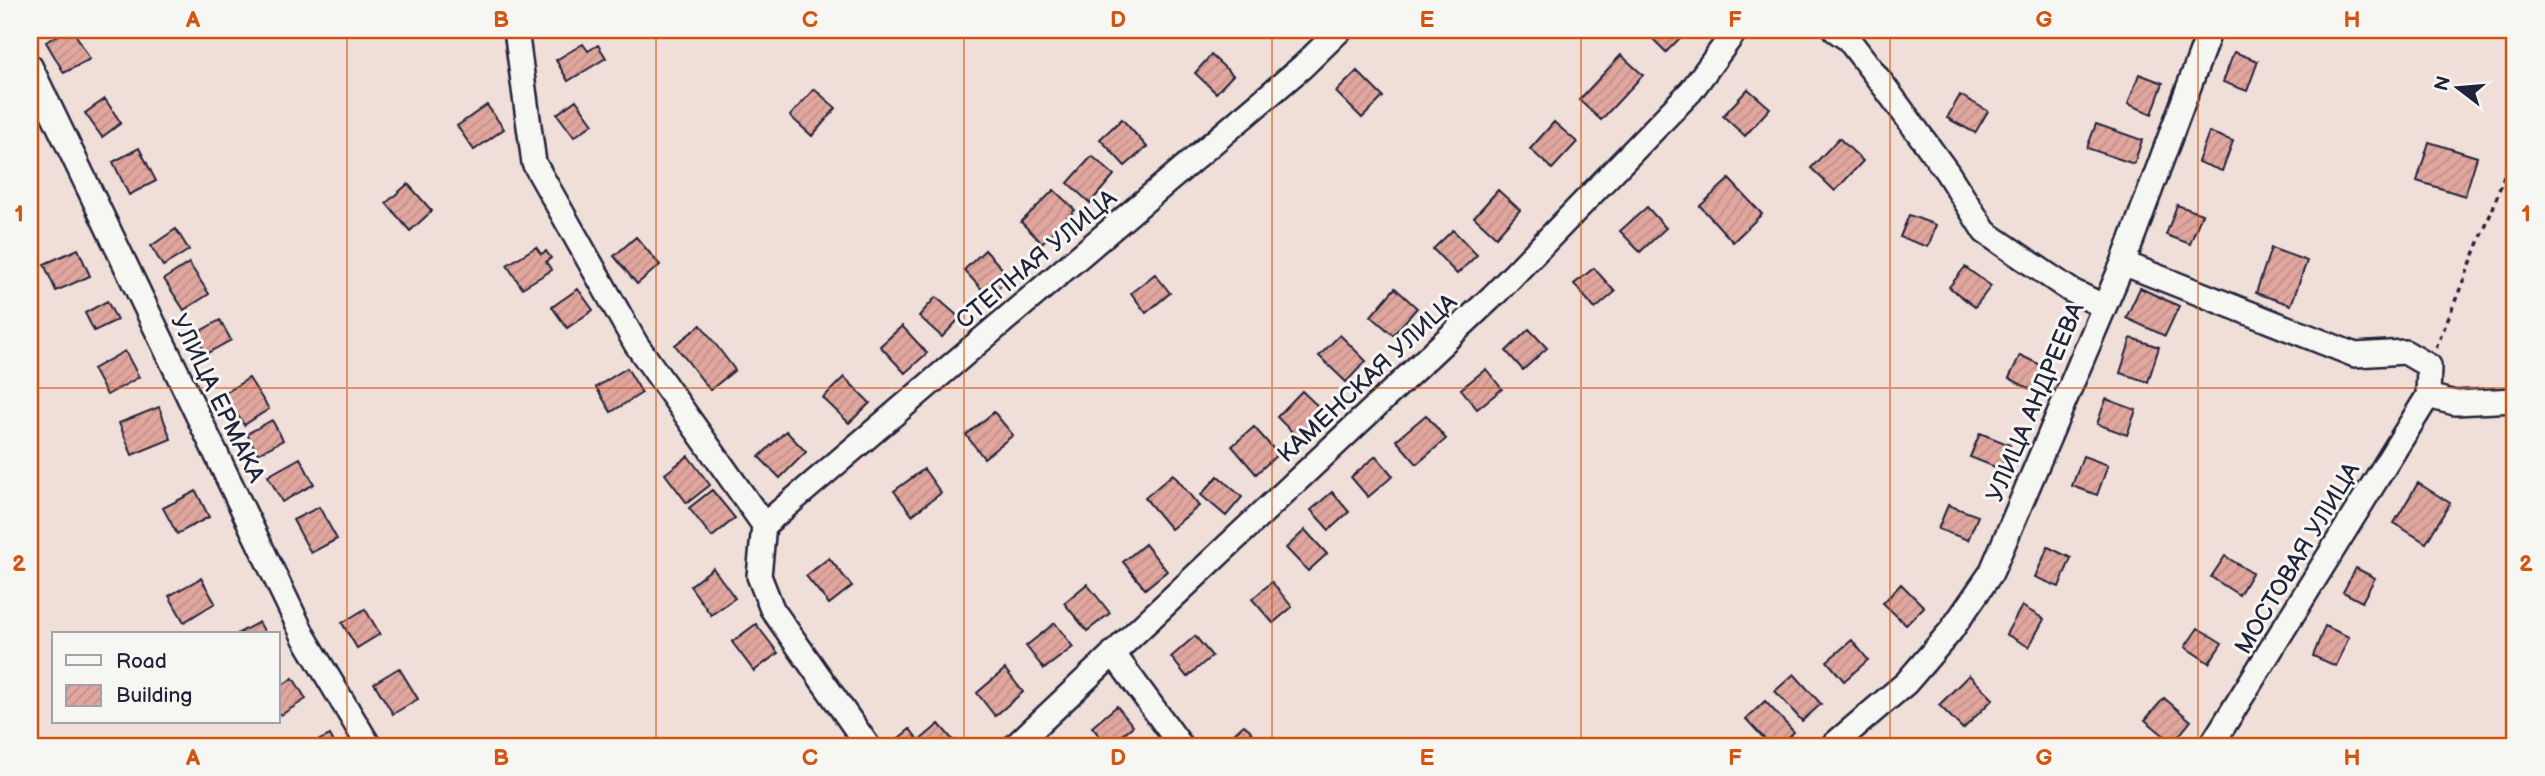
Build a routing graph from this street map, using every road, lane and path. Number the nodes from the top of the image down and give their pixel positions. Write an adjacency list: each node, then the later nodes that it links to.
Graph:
1 (516, 30): 13 (street)
2 (1340, 30): 13 (street, СТЕПНАЯ УЛИЦА)
3 (1735, 30): 14 (street, КАМЕНСКАЯ УЛИЦА)
4 (1835, 30): 9 (street)
5 (2210, 30): 8 (street, УЛИЦА АНДРЕЕВА)
6 (30, 66): 15 (street, УЛИЦА ЕРМАКА)
7 (2515, 145): 10 (path)
8 (2123, 262): 9 (street, УЛИЦА АНДРЕЕВА); 10 (street)
9 (2103, 306): 19 (street, УЛИЦА АНДРЕЕВА)
10 (2428, 366): 11 (street)
11 (2428, 396): 12 (street); 20 (street, МОСТОВАЯ УЛИЦА)
12 (2515, 400)
13 (764, 525): 16 (street)
14 (1113, 653): 17 (street, КАМЕНСКАЯ УЛИЦА); 18 (street)
15 (369, 746)
16 (869, 746)
17 (1015, 746)
18 (1181, 746)
19 (1832, 746)
20 (2211, 746)

